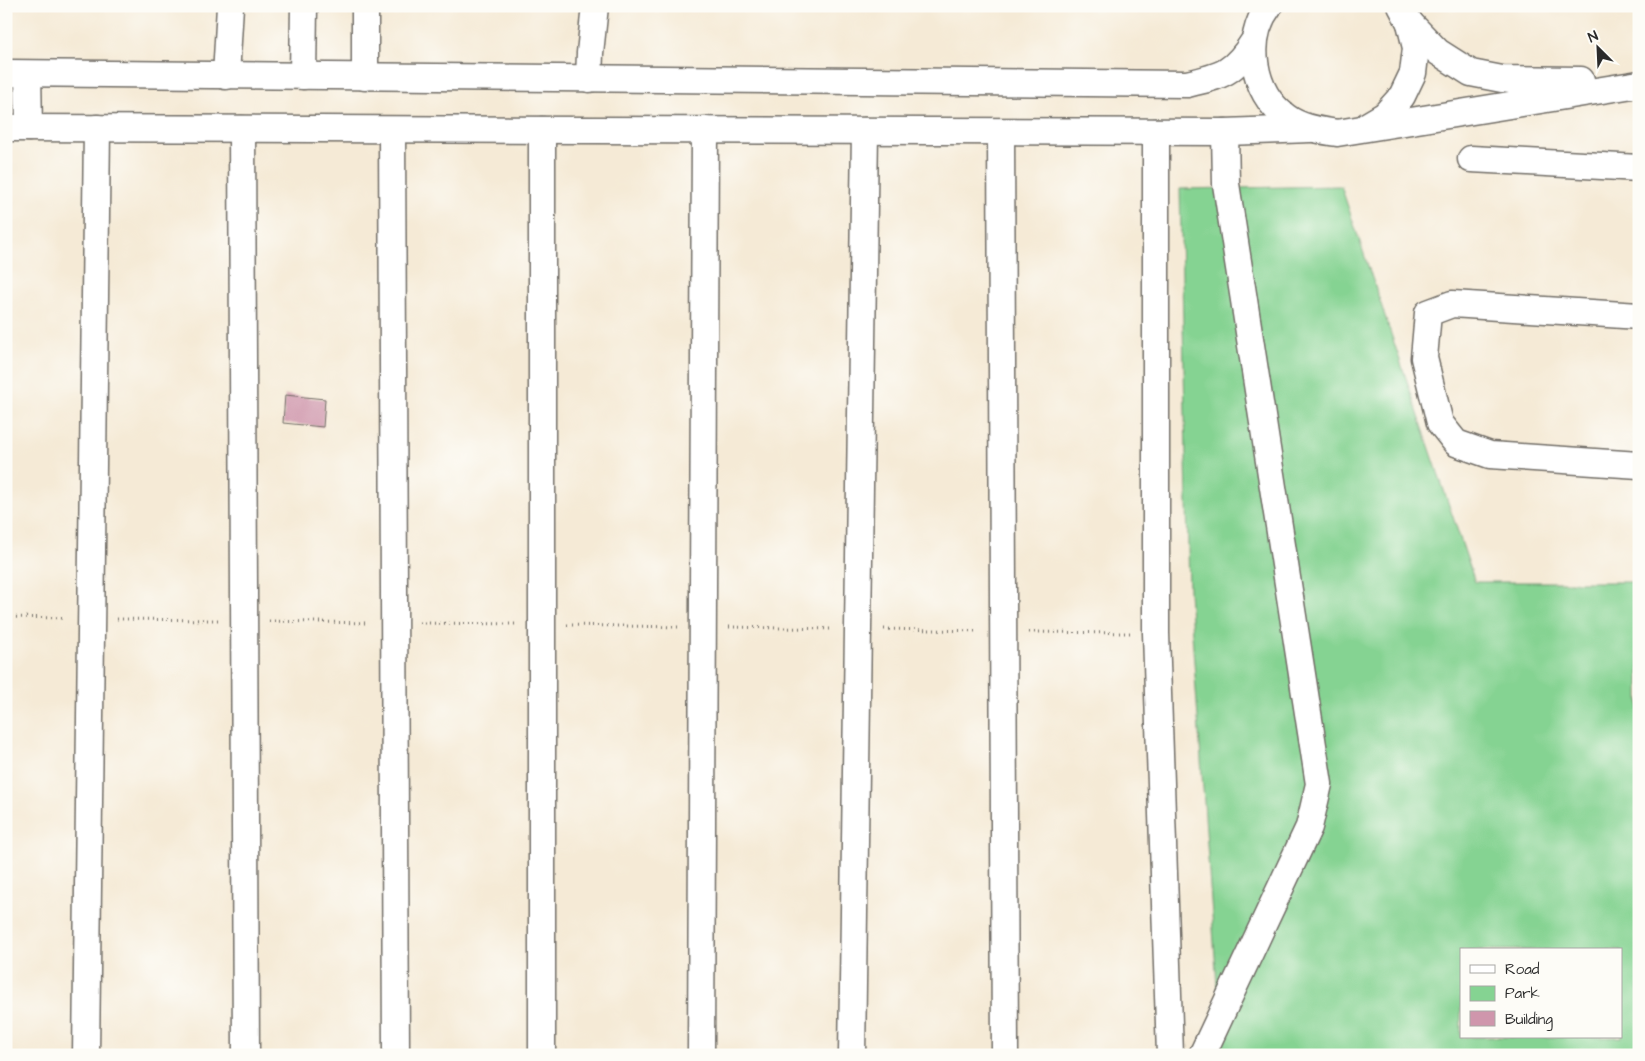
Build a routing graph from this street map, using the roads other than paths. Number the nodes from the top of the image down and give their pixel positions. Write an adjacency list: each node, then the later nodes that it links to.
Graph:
1 (230, 6): 9 (street)
2 (304, 6): 10 (street)
3 (365, 6): 11 (street)
4 (595, 6): 12 (street)
5 (1265, 9): 7 (street)
6 (1405, 14): 13 (street); 16 (street)
7 (1254, 41): 12 (street); 21 (street)
8 (17, 74): 9 (street); 14 (street)
9 (226, 76): 10 (street)
10 (303, 76): 11 (street)
11 (365, 77): 12 (street)
12 (589, 79)
13 (1639, 82): 16 (street)
14 (18, 128): 15 (street)
15 (97, 128): 17 (street); 30 (street)
16 (1362, 128): 21 (street)
17 (242, 129): 18 (street); 31 (street)
18 (392, 130): 19 (street); 32 (street)
19 (542, 130): 20 (street); 33 (street)
20 (705, 130): 22 (street); 34 (street)
21 (1310, 130): 25 (street)
22 (865, 131): 23 (street); 35 (street)
23 (1001, 132): 24 (street); 36 (street)
24 (1156, 132): 25 (street); 37 (street)
25 (1225, 132): 38 (street)
26 (1471, 159): 27 (street)
27 (1639, 168)
28 (1639, 316): 29 (street)
29 (1639, 465)
30 (86, 1055)
31 (246, 1055)
32 (396, 1055)
33 (542, 1055)
34 (701, 1055)
35 (852, 1055)
36 (1005, 1055)
37 (1170, 1055)
38 (1202, 1055)

